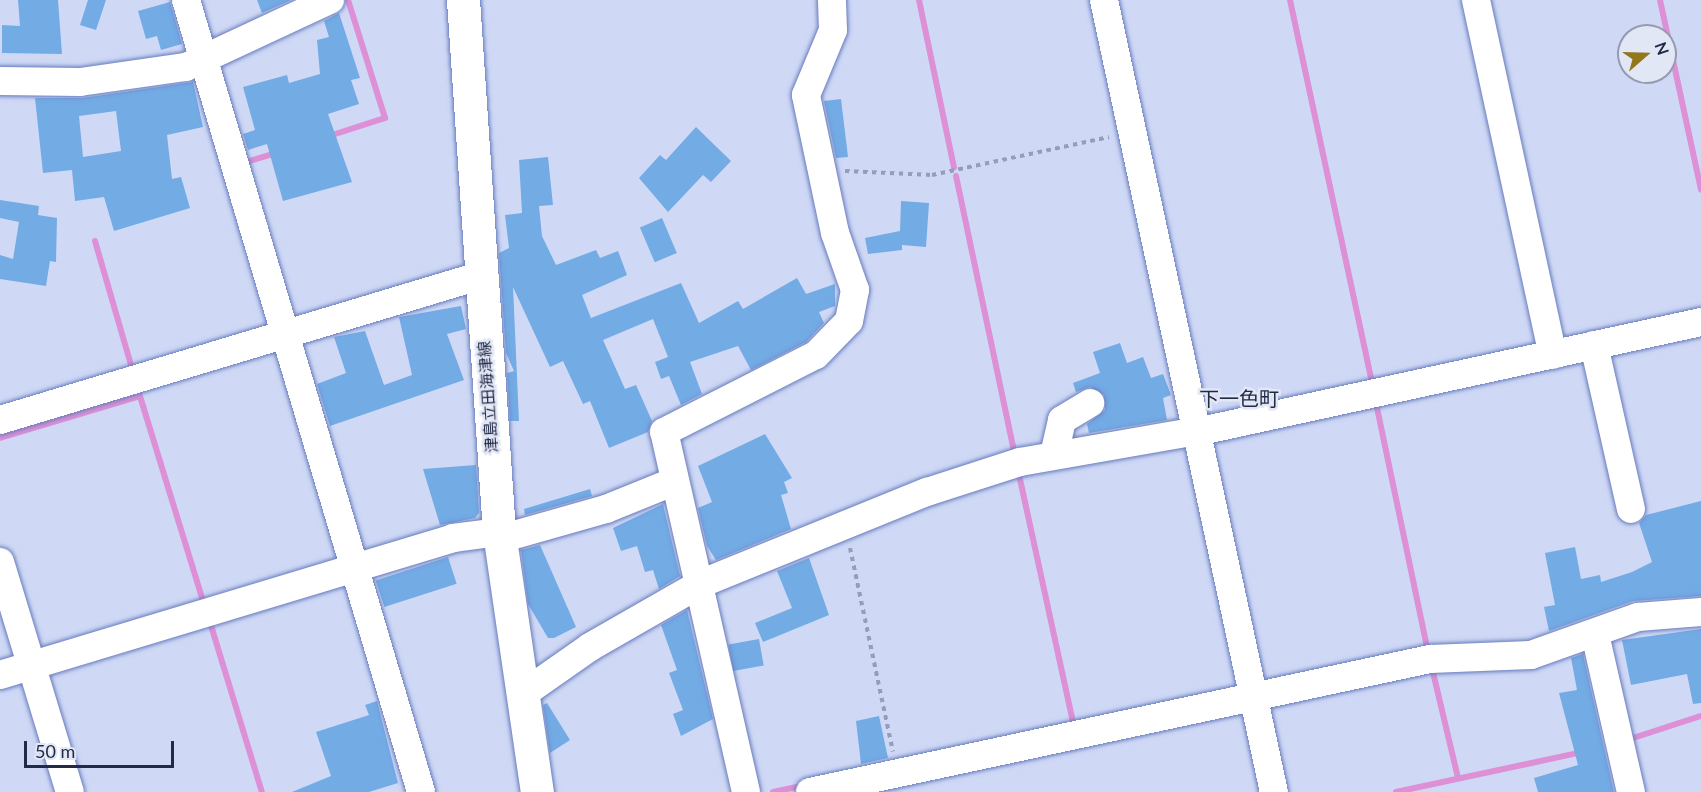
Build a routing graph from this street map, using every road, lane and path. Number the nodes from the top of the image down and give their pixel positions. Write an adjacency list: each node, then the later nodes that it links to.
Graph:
1 (186, 0): 7 (street)
2 (330, 0): 7 (street)
3 (463, 0): 11 (main road, 津島立田海津線)
4 (832, 0): 10 (street)
5 (1104, 0): 9 (street)
6 (1476, 0): 15 (street)
7 (201, 62): 8 (street); 13 (street)
8 (0, 81)
9 (1133, 132): 10 (path); 18 (street)
10 (820, 170): 20 (street)
11 (479, 276): 13 (street); 23 (main road, 津島立田海津線)
12 (1701, 322): 14 (street)
13 (281, 334): 17 (street); 25 (street)
14 (1594, 345): 15 (street); 21 (street)
15 (1553, 355): 18 (street)
16 (1090, 403): 19 (street)
17 (0, 420)
18 (1197, 429): 19 (street); 32 (street)
19 (1054, 455): 22 (street)
20 (675, 481): 23 (street); 26 (street)
21 (1631, 509)
22 (845, 524): 26 (street); 33 (path)
23 (499, 535): 25 (street); 31 (main road, 津島立田海津線)
24 (0, 562): 29 (street)
25 (352, 568): 29 (street); 35 (street)
26 (700, 584): 31 (street); 37 (street)
27 (1701, 612): 28 (street)
28 (1595, 634): 32 (street); 40 (street)
29 (32, 665): 30 (street); 34 (street)
30 (0, 675)
31 (523, 694): 36 (main road, 津島立田海津線)
32 (1254, 698): 33 (street); 39 (street)
33 (897, 771): 38 (street)
34 (70, 792)
35 (420, 792)
36 (537, 792)
37 (746, 792)
38 (810, 792)
39 (1274, 792)
40 (1631, 792)

